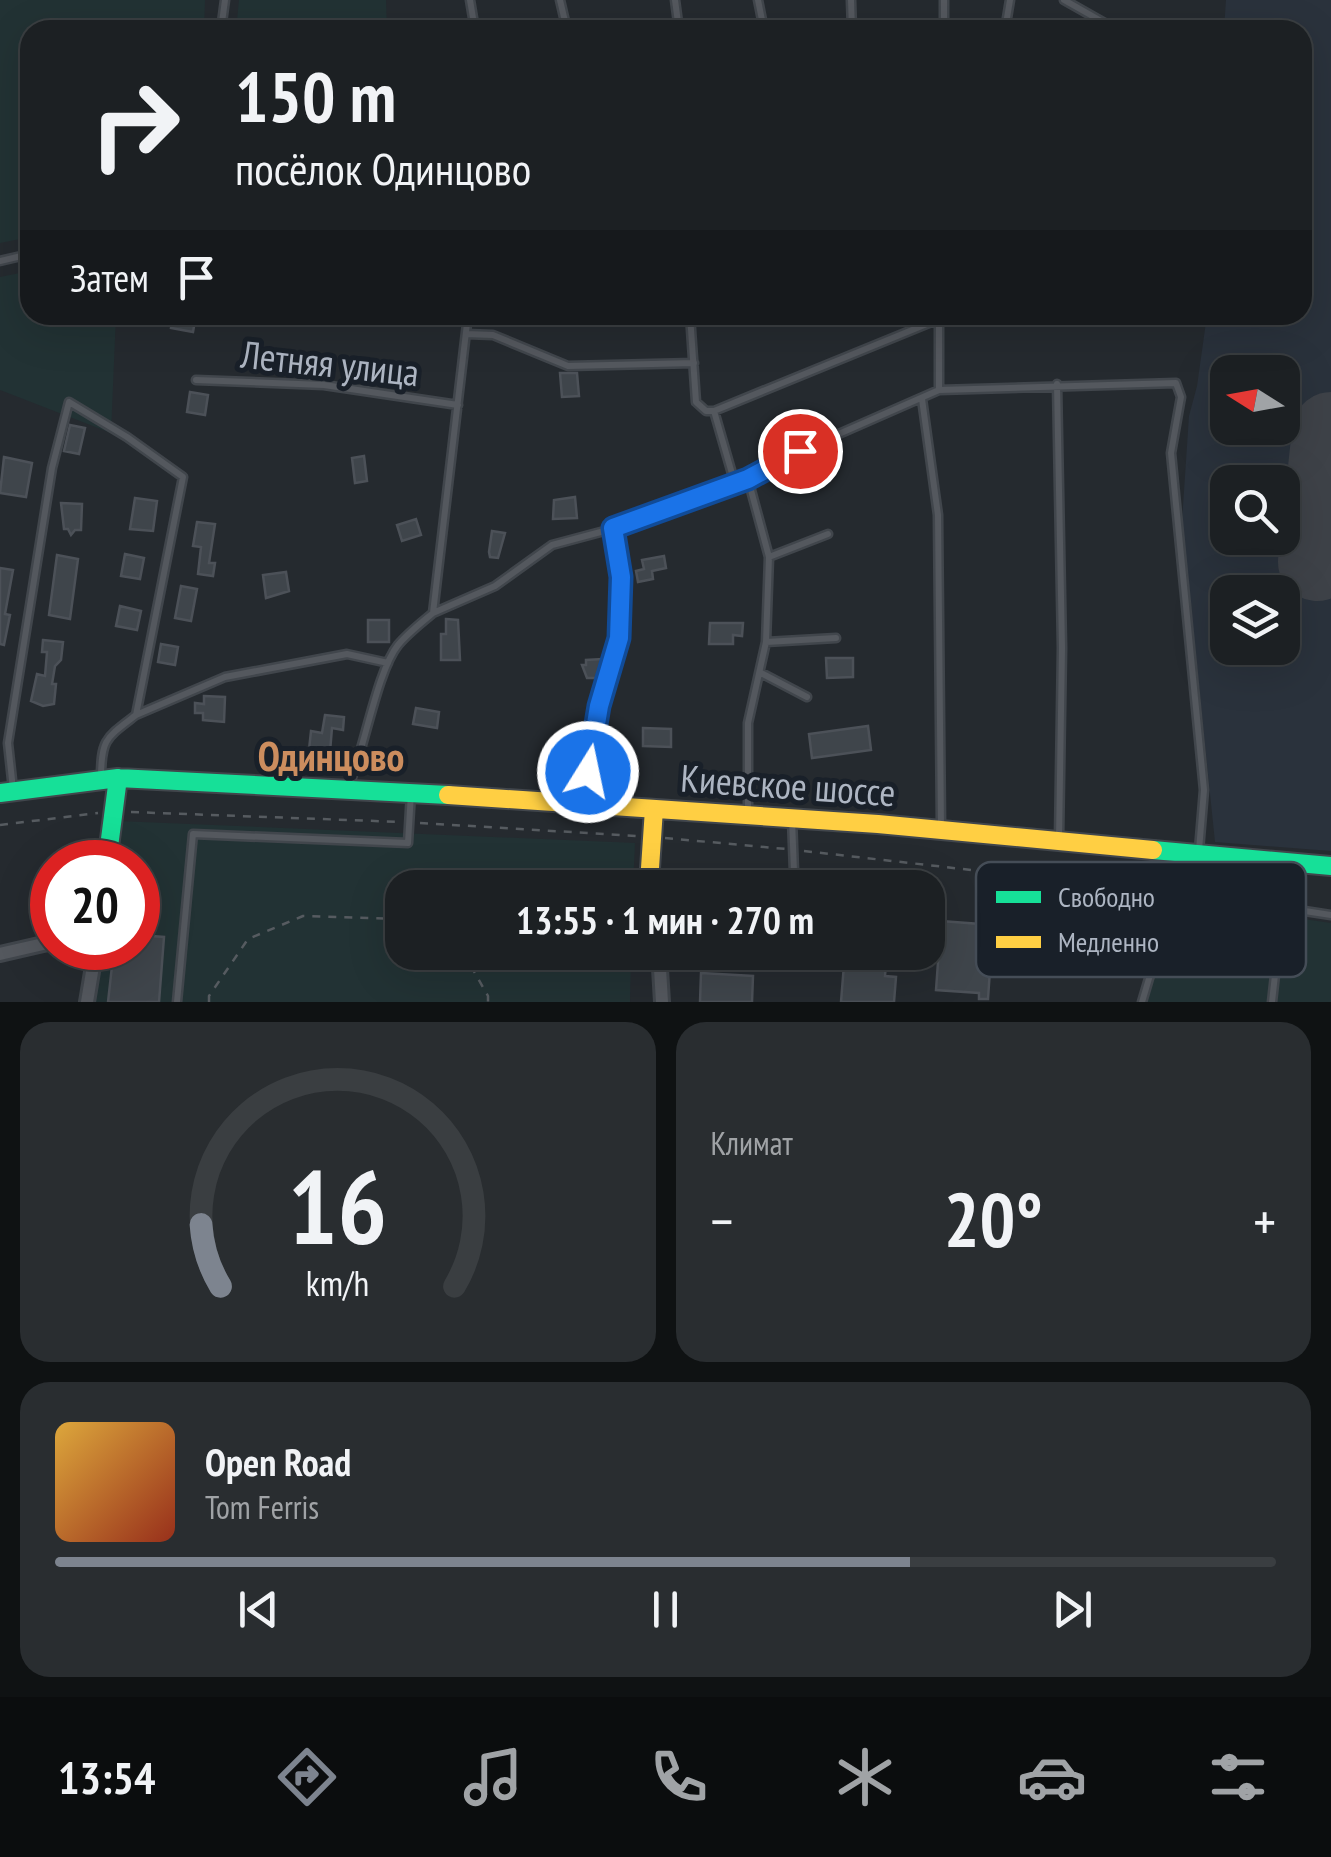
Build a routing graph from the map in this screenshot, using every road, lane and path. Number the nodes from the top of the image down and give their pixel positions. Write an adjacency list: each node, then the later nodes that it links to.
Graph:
1 (1064, 0): 2 (lane)
2 (1099, 20)
3 (467, 325): 7 (lane)
4 (691, 325): 8 (lane)
5 (920, 325): 14 (lane)
6 (939, 325): 11 (lane)
7 (466, 334): 8 (lane); 13 (lane)
8 (694, 363): 14 (lane)
9 (196, 380): 13 (lane, Летняя улица)
10 (1057, 384): 11 (lane); 37 (lane); 38 (lane)
11 (939, 390): 12 (lane)
12 (922, 399): 15 (lane); 35 (lane)
13 (458, 406): 20 (lane)
14 (714, 411): 16 (lane)
15 (748, 479): 16 (lane); 19 (lane)
16 (736, 484): 17 (lane)
17 (613, 528): 20 (lane); 31 (lane)
18 (828, 534): 19 (lane)
19 (769, 557): 22 (lane)
20 (432, 612): 23 (lane)
21 (836, 638): 22 (lane)
22 (766, 642): 24 (lane)
23 (388, 663): 26 (lane); 28 (lane)
24 (762, 673): 25 (lane); 33 (lane)
25 (807, 697)
26 (136, 715): 27 (lane); 29 (lane)
27 (110, 779): 28 (main road, Киевское шоссе); 29 (main road, Киевское шоссе); 36 (main road)
28 (347, 790): 30 (main road, Киевское шоссе)
29 (7, 792)
30 (411, 792): 31 (main road, Киевское шоссе); 56 (lane)
31 (581, 804): 32 (main road, Киевское шоссе)
32 (654, 809): 33 (main road, Киевское шоссе); 43 (main road)
33 (748, 815): 34 (main road, Киевское шоссе)
34 (792, 818): 35 (main road, Киевское шоссе); 44 (lane)
35 (942, 830): 37 (main road, Киевское шоссе)
36 (108, 840)
37 (1059, 841): 38 (main road, Киевское шоссе)
38 (1201, 854): 39 (lane); 40 (main road, Киевское шоссе)
39 (1201, 862)
40 (1288, 862)
41 (1306, 864): 42 (main road, Киевское шоссе)
42 (1331, 866)
43 (650, 870)
44 (794, 870)
45 (1306, 912): 46 (lane)
46 (1331, 916)
47 (385, 918): 57 (path)
48 (30, 947): 49 (street)
49 (0, 954)
50 (92, 970): 55 (street)
51 (473, 970): 58 (path)
52 (660, 970): 59 (street)
53 (1149, 977): 60 (lane)
54 (1275, 977): 61 (lane)
55 (86, 1002)
56 (177, 1002)
57 (209, 1002)
58 (488, 1002)
59 (662, 1002)
60 (1142, 1002)
61 (1272, 1002)

